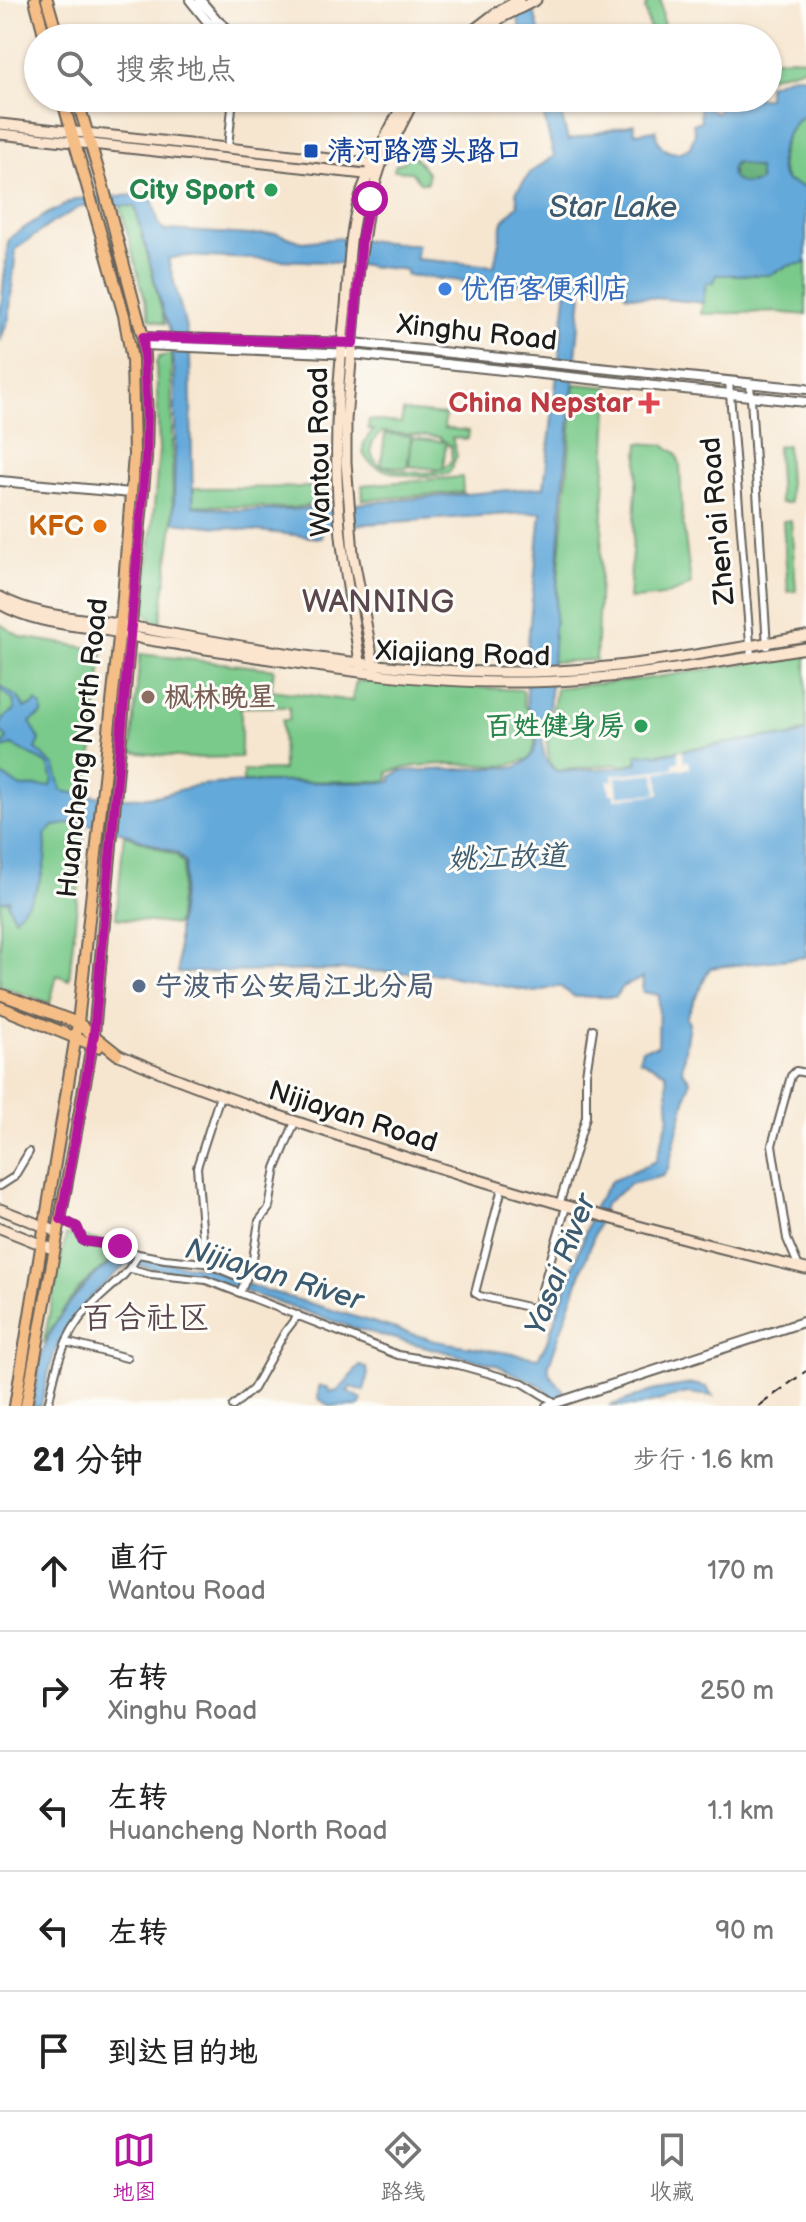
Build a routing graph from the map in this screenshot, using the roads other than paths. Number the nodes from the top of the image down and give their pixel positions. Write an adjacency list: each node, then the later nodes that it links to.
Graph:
1 (35, 0): 7 (main road)
2 (47, 0): 8 (main road)
3 (190, 0): 9 (street)
4 (200, 0): 10 (street)
5 (536, 0): 6 (main road)
6 (514, 6): 11 (main road); 12 (main road)
7 (41, 24)
8 (54, 24)
9 (211, 24)
10 (222, 24)
11 (485, 24)
12 (493, 24)
13 (67, 112): 20 (main road, Huancheng North Road)
14 (81, 112): 21 (main road, Huancheng North Road)
15 (232, 112): 22 (street)
16 (400, 112): 23 (main road, Wantou Road)
17 (407, 112): 23 (main road, Wantou Road)
18 (0, 124): 20 (main road)
19 (0, 134): 20 (main road)
20 (75, 138): 21 (main road); 40 (main road, Huancheng North Road)
21 (90, 139): 22 (main road); 24 (main road); 26 (main road, Huancheng North Road)
22 (228, 147): 23 (main road)
23 (377, 164): 24 (main road, Wantou Road)
24 (373, 175): 25 (main road, Wantou Road)
25 (354, 267): 27 (main road, Wantou Road); 28 (main road, Wantou Road)
26 (143, 341): 27 (street, Xinghu Road); 29 (street, Xinghu Road); 45 (main road, Huancheng North Road)
27 (341, 342): 28 (street, Xinghu Road); 29 (main road, Wantou Road)
28 (353, 343): 30 (main road, Wantou Road); 31 (street, Xinghu Road)
29 (340, 353): 30 (street, Xinghu Road); 41 (main road, Wantou Road)
30 (352, 354): 35 (street, Xinghu Road); 41 (main road, Wantou Road)
31 (706, 379): 32 (street, Xinghu Road); 35 (street)
32 (729, 381): 33 (street, Xinghu Road); 36 (street, Zhen'ai Road)
33 (750, 383): 34 (street, Xinghu Road); 37 (street, Zhen'ai Road)
34 (806, 389)
35 (705, 392): 36 (street, Xinghu Road)
36 (730, 394): 37 (street, Xinghu Road); 49 (street, Zhen'ai Road)
37 (750, 396): 38 (street, Xinghu Road); 47 (street, Zhen'ai Road)
38 (806, 402)
39 (0, 481): 40 (street)
40 (131, 493): 45 (main road, Huancheng North Road)
41 (343, 501): 42 (main road, Wantou Road)
42 (345, 528): 51 (main road, Wantou Road); 52 (main road, Wantou Road)
43 (0, 597): 45 (main road)
44 (0, 604): 45 (main road)
45 (125, 629): 51 (main road, Xiajiang Road); 53 (main road, Huancheng North Road); 54 (main road, Huancheng North Road)
46 (806, 636): 47 (main road, Xiajiang Road)
47 (767, 642): 49 (main road, Xiajiang Road); 50 (street, Zhen'ai Road)
48 (806, 648): 50 (main road, Xiajiang Road)
49 (751, 651): 50 (main road, Xiajiang Road); 52 (main road, Xiajiang Road)
50 (768, 654)
51 (361, 668): 52 (main road, Xiajiang Road)
52 (375, 670)
53 (85, 970): 54 (street); 57 (main road, Huancheng North Road)
54 (100, 972): 60 (main road, Huancheng North Road)
55 (0, 994): 57 (main road)
56 (0, 1007): 59 (main road)
57 (78, 1023): 59 (main road, Huancheng North Road); 60 (main road)
58 (593, 1029): 68 (street)
59 (76, 1040): 60 (main road); 71 (main road, Huancheng North Road)
60 (93, 1040): 61 (main road); 70 (main road, Huancheng North Road)
61 (117, 1054): 63 (main road, Nijiayan Road)
62 (806, 1073): 79 (street)
63 (220, 1096): 64 (main road, Nijiayan Road); 77 (street)
64 (295, 1122): 67 (main road, Nijiayan Road); 80 (street)
65 (29, 1152): 66 (street)
66 (0, 1186)
67 (502, 1188): 68 (main road, Nijiayan Road); 68 (street)
68 (563, 1206): 79 (main road, Nijiayan Road)
69 (0, 1209): 71 (main road)
70 (61, 1219): 73 (main road, Huancheng North Road); 76 (street)
71 (46, 1227): 73 (main road); 74 (main road, Huancheng North Road)
72 (0, 1228): 74 (main road)
73 (58, 1232): 75 (main road, Huancheng North Road)
74 (43, 1246): 75 (main road); 87 (main road, Huancheng North Road)
75 (55, 1250): 88 (main road, Huancheng North Road)
76 (138, 1254): 77 (street); 78 (street)
77 (205, 1263): 80 (street)
78 (132, 1268): 81 (street); 84 (street)
79 (802, 1268)
80 (244, 1279): 81 (street)
81 (240, 1292): 82 (street)
82 (298, 1315): 86 (street); 90 (street)
83 (806, 1321): 86 (street)
84 (66, 1342): 85 (street); 89 (street)
85 (127, 1358)
86 (553, 1404)
87 (15, 1406)
88 (26, 1406)
89 (48, 1406)
90 (233, 1406)

